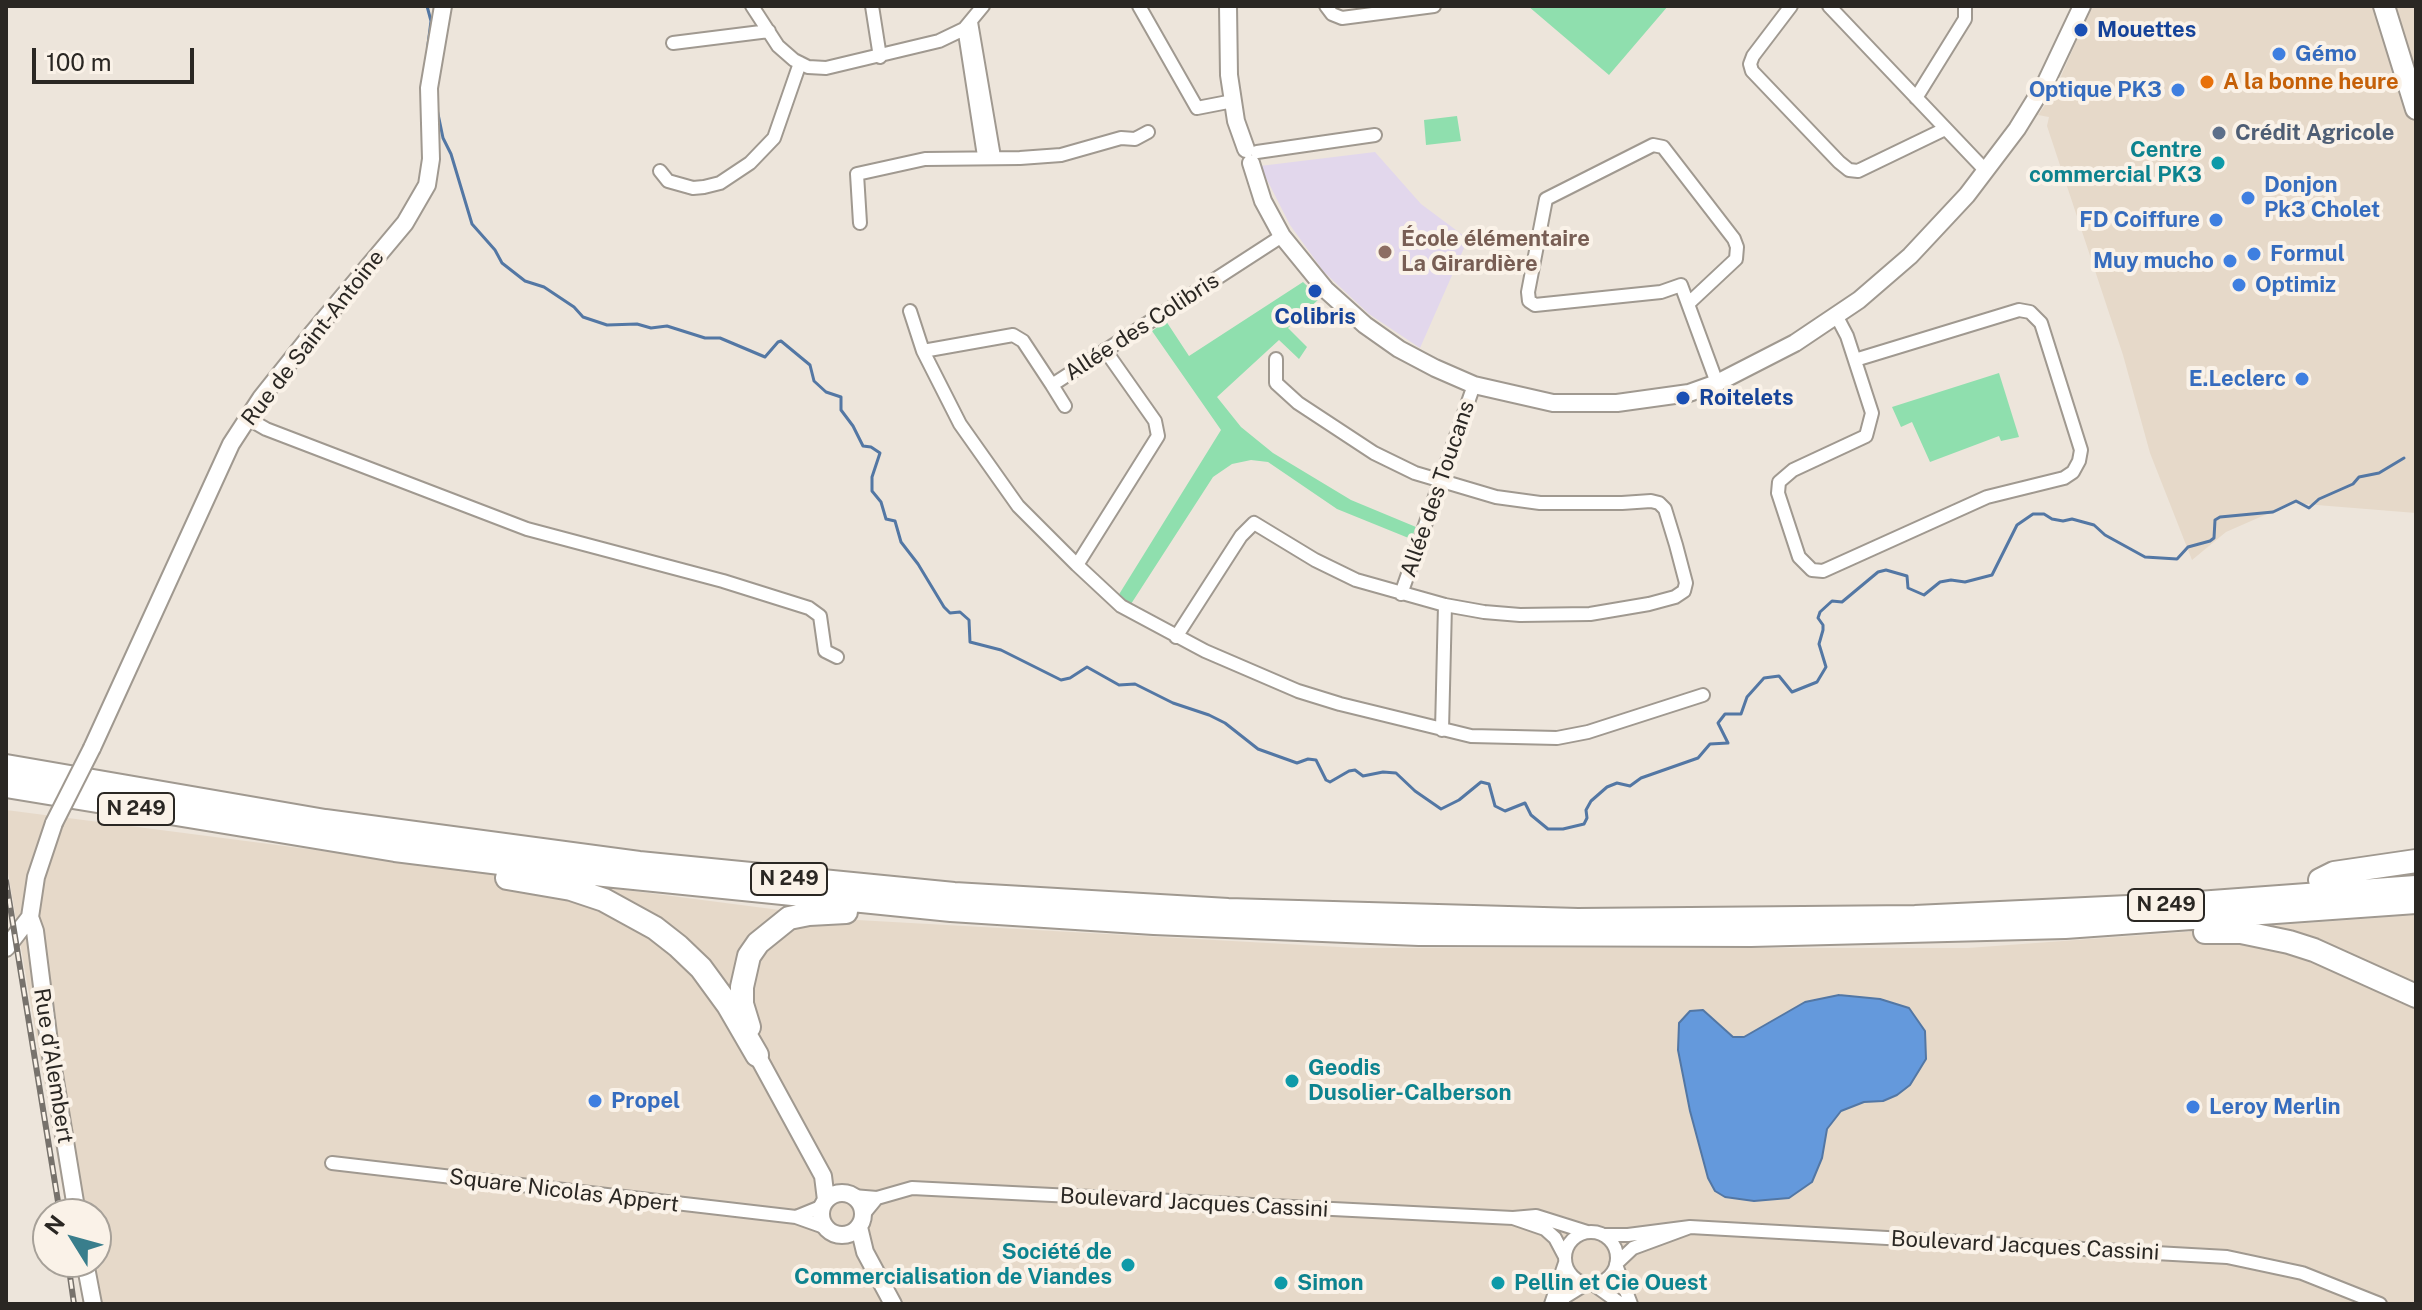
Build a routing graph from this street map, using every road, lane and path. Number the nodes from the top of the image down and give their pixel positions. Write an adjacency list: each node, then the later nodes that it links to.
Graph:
1 (443, 6): 44 (street, Rue de Saint-Antoine)
2 (872, 6): 18 (street)
3 (983, 6): 15 (street)
4 (1139, 6): 22 (street)
5 (1228, 6): 22 (street)
6 (1326, 6): 7 (street)
7 (1434, 6)
8 (1791, 6): 24 (street)
9 (1829, 6): 21 (street)
10 (1965, 6): 21 (street)
11 (2082, 6): 30 (street)
12 (2384, 6): 23 (main road)
13 (2398, 6): 20 (main road)
14 (755, 7): 16 (street)
15 (968, 26): 18 (street); 28 (street)
16 (769, 31): 17 (street); 19 (street)
17 (673, 43)
18 (880, 57): 19 (street)
19 (800, 63): 29 (street)
20 (2416, 63)
21 (1916, 98): 24 (street)
22 (1233, 101): 27 (street)
23 (2416, 109)
24 (1945, 129): 30 (street)
25 (1148, 132): 28 (street)
26 (1375, 135): 27 (street)
27 (1251, 154): 32 (street)
28 (989, 157): 31 (street)
29 (660, 171)
30 (1986, 171): 35 (street)
31 (860, 223)
32 (1282, 236): 36 (street, Allée des Colibris); 42 (street)
33 (1689, 303): 33 (street); 40 (street)
34 (910, 311): 37 (street)
35 (1837, 317): 39 (street); 40 (street)
36 (1105, 350): 41 (street, Allée des Colibris); 46 (street)
37 (923, 351): 41 (street, Allée des Colibris); 46 (street)
38 (1276, 359): 45 (street)
39 (1855, 360): 39 (street)
40 (1717, 383): 42 (street)
41 (1052, 385): 43 (street)
42 (1474, 385): 45 (street, Allée des Toucans)
43 (1065, 406)
44 (247, 418): 50 (street); 62 (street, Rue de Saint-Antoine, bridge)
45 (1441, 481): 47 (street, Allée des Toucans); 48 (street)
46 (1077, 565): 49 (street)
47 (1401, 594): 48 (street); 49 (street)
48 (1445, 605): 52 (street)
49 (1176, 637): 52 (street)
50 (837, 657)
51 (1703, 695): 52 (street)
52 (1442, 730)
53 (6, 766): 63 (highway, N 249)
54 (6, 786): 55 (highway, N 249)
55 (395, 850): 61 (highway, N 249); 67 (highway, N 249)
56 (2416, 861): 58 (highway, N 249)
57 (2416, 872): 58 (highway, N 249)
58 (2320, 880): 63 (highway, N 249)
59 (2416, 887): 63 (highway, N 249)
60 (2416, 902): 64 (highway, N 249)
61 (951, 910): 64 (highway, N 249); 67 (highway, N 249)
62 (30, 917): 65 (street); 71 (street, Rue d’Alembert)
63 (1915, 917)
64 (2065, 927): 66 (highway, N 249)
65 (6, 948)
66 (2416, 996)
67 (757, 1055): 69 (street)
68 (332, 1163): 74 (street, Square Nicolas Appert)
69 (823, 1176): 70 (street); 73 (street)
70 (848, 1194): 72 (street, Boulevard Jacques Cassini); 73 (street); 76 (street)
71 (74, 1198)
72 (877, 1198): 75 (street, Boulevard Jacques Cassini); 76 (street)
73 (824, 1203): 74 (street, Square Nicolas Appert); 78 (street)
74 (796, 1217): 78 (street, Square Nicolas Appert)
75 (1513, 1218): 79 (street, Boulevard Jacques Cassini); 82 (street, Boulevard Jacques Cassini)
76 (861, 1221): 78 (street); 81 (street)
77 (1690, 1227): 80 (street, Boulevard Jacques Cassini); 83 (street, Boulevard Jacques Cassini); 86 (street, Boulevard Jacques Cassini)
78 (834, 1232): 81 (street)
79 (1587, 1232): 80 (street); 82 (street)
80 (1603, 1235): 83 (street)
81 (865, 1252): 88 (street)
82 (1564, 1259): 85 (street); 89 (street)
83 (1616, 1265): 85 (street); 92 (street)
84 (88, 1278): 87 (street)
85 (1590, 1284): 90 (street); 91 (street)
86 (2354, 1294): 93 (street); 94 (street)
87 (93, 1304)
88 (893, 1304)
89 (1551, 1304)
90 (1559, 1304)
91 (1621, 1304)
92 (1631, 1304)
93 (2367, 1304)
94 (2380, 1304)

